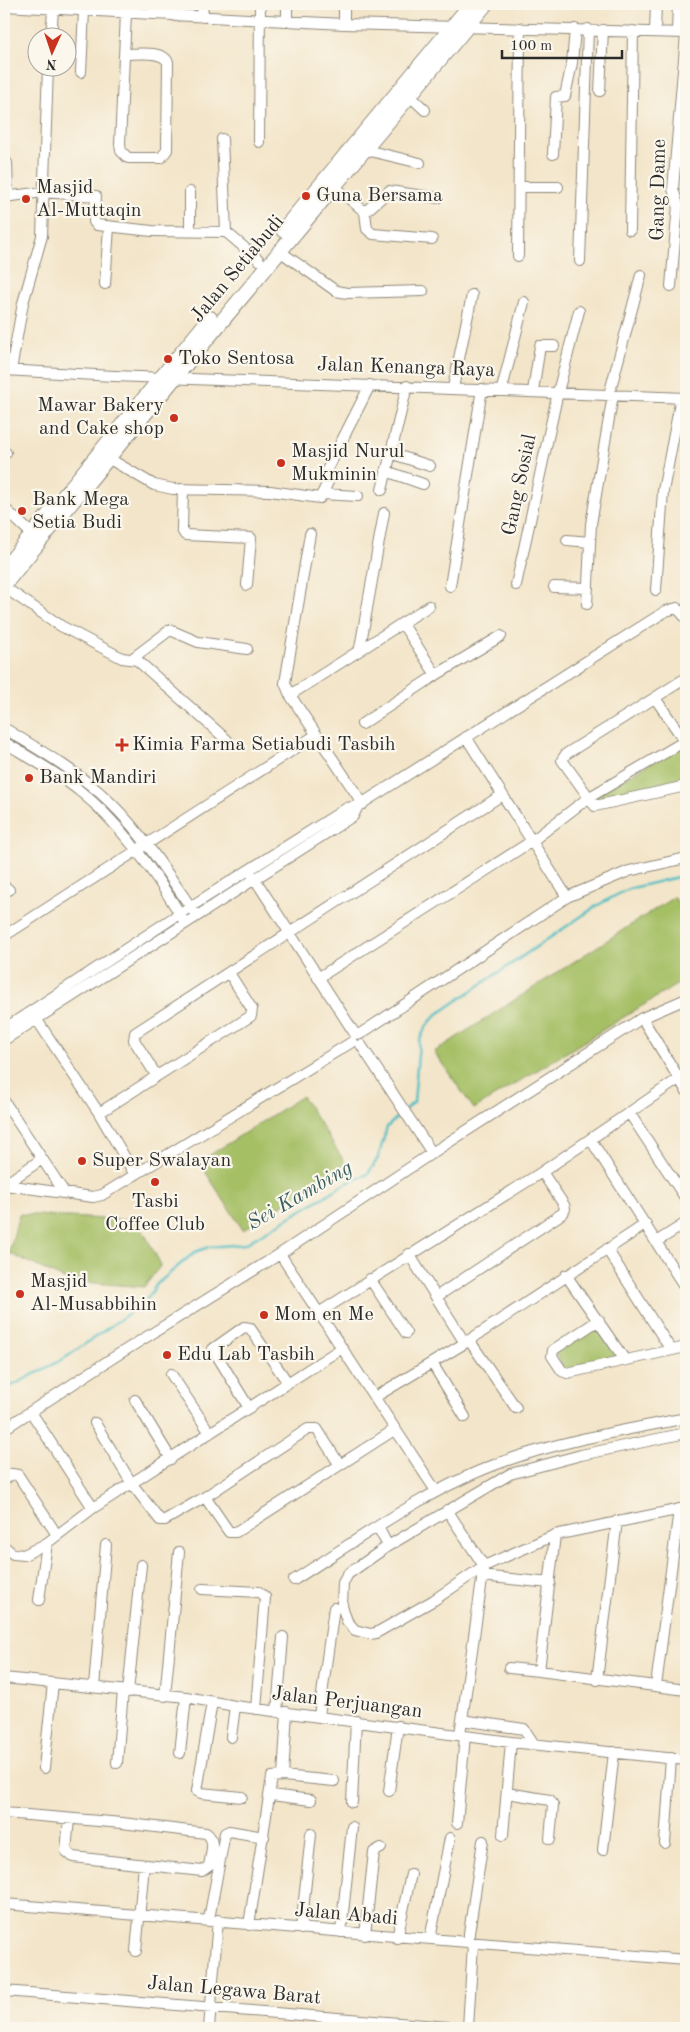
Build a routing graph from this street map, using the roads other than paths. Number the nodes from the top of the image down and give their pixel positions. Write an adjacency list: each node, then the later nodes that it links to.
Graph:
1 (175, 4): 16 (street)
2 (202, 4): 17 (street)
3 (260, 4): 18 (street)
4 (287, 4): 19 (street)
5 (344, 4): 20 (street)
6 (471, 4): 21 (main road, Jalan Setiabudi)
7 (486, 4): 22 (main road, Jalan Setiabudi)
8 (656, 4): 29 (street)
9 (678, 4): 30 (street, Gang Dame)
10 (4, 6): 11 (street)
11 (25, 6): 13 (street)
12 (102, 8): 14 (street); 15 (street)
13 (53, 10): 14 (street); 23 (street)
14 (84, 11): 32 (street)
15 (126, 13): 16 (street); 31 (street)
16 (175, 16): 17 (street)
17 (203, 17): 18 (street)
18 (260, 19): 19 (street); 38 (street)
19 (286, 21): 20 (street)
20 (344, 24): 21 (street)
21 (453, 26): 22 (street); 45 (main road, Jalan Setiabudi)
22 (467, 26): 24 (street); 35 (main road, Jalan Setiabudi)
23 (52, 28)
24 (520, 28): 25 (street); 46 (street)
25 (574, 29): 26 (street); 40 (street)
26 (588, 29): 27 (street); 61 (street)
27 (603, 30): 28 (street); 34 (street)
28 (633, 31): 29 (street); 54 (street)
29 (655, 31): 30 (street)
30 (683, 33): 43 (street, Gang Dame)
31 (125, 54): 31 (street)
32 (81, 72)
33 (48, 78): 48 (street)
34 (600, 91)
35 (410, 96): 36 (street); 39 (main road, Jalan Setiabudi)
36 (425, 110)
37 (222, 140): 56 (street)
38 (259, 142)
39 (366, 150): 42 (street); 45 (main road, Jalan Setiabudi)
40 (553, 154)
41 (4, 161): 50 (street)
42 (420, 163)
43 (675, 167): 44 (street); 64 (street, Gang Dame)
44 (686, 168)
45 (335, 179): 52 (street); 58 (main road, Jalan Setiabudi); 60 (main road, Jalan Setiabudi)
46 (520, 187): 47 (street); 59 (street)
47 (558, 187)
48 (43, 192): 50 (street); 53 (street); 70 (street)
49 (190, 192): 55 (street)
50 (6, 196)
51 (438, 198): 52 (street)
52 (365, 212): 57 (street)
53 (109, 226): 55 (street); 63 (street)
54 (630, 230)
55 (190, 231): 56 (street)
56 (226, 232): 60 (street)
57 (432, 239)
58 (278, 250): 65 (street); 71 (main road, Jalan Setiabudi)
59 (518, 256)
60 (259, 260): 71 (main road, Jalan Setiabudi)
61 (580, 261)
62 (641, 275): 79 (street)
63 (105, 284)
64 (671, 286)
65 (423, 291)
66 (472, 295): 74 (street)
67 (524, 302): 76 (street)
68 (579, 311): 78 (street, Gang Sosial)
69 (554, 346): 77 (street)
70 (8, 370): 71 (street, Jalan Kenanga Raya)
71 (168, 378): 72 (street, Jalan Kenanga Raya); 82 (main road, Jalan Setiabudi); 92 (main road, Jalan Setiabudi)
72 (370, 385): 73 (street, Jalan Kenanga Raya); 88 (street)
73 (407, 386): 74 (street, Jalan Kenanga Raya); 81 (street)
74 (453, 388): 75 (street, Jalan Kenanga Raya)
75 (482, 389): 76 (street, Jalan Kenanga Raya); 99 (street)
76 (502, 390): 77 (street, Jalan Kenanga Raya)
77 (533, 391): 78 (street, Jalan Kenanga Raya)
78 (558, 392): 79 (street, Jalan Kenanga Raya); 100 (street, Gang Sosial)
79 (611, 395): 80 (street, Jalan Kenanga Raya); 95 (street)
80 (684, 398): 103 (street)
81 (390, 453): 83 (street); 84 (street)
82 (108, 458): 86 (street); 98 (main road, Jalan Setiabudi)
83 (430, 466)
84 (386, 471): 85 (street); 87 (street)
85 (423, 484)
86 (183, 489): 88 (street); 97 (street)
87 (382, 490)
88 (322, 494): 89 (street)
89 (358, 496)
90 (4, 508): 92 (street)
91 (384, 513): 109 (street)
92 (32, 534): 96 (main road, Jalan Setiabudi)
93 (310, 534): 114 (street)
94 (567, 540): 95 (street)
95 (590, 542): 102 (street)
96 (4, 569)
97 (247, 585)
98 (4, 586): 111 (street)
99 (450, 586)
100 (516, 586)
101 (554, 588): 102 (street)
102 (588, 588): 104 (street)
103 (656, 590)
104 (587, 604)
105 (429, 606): 107 (street)
106 (686, 618): 119 (street)
107 (402, 623): 109 (street); 112 (street)
108 (501, 636): 112 (street)
109 (360, 648): 114 (street)
110 (247, 649): 111 (street)
111 (133, 658): 120 (street)
112 (436, 675): 116 (street)
113 (686, 678): 115 (street)
114 (290, 695): 118 (street)
115 (655, 698): 123 (street); 129 (street)
116 (362, 724)
117 (4, 728): 121 (street)
118 (316, 736): 130 (street); 132 (street)
119 (466, 737): 128 (street); 130 (street)
120 (226, 740)
121 (25, 741): 124 (street); 125 (street)
122 (4, 742): 124 (street)
123 (686, 742): 129 (street)
124 (18, 751): 126 (street)
125 (53, 758): 126 (street); 132 (street)
126 (47, 768): 133 (street)
127 (686, 786): 129 (street)
128 (502, 795): 131 (street); 139 (street)
129 (588, 798): 131 (street)
130 (360, 805): 135 (street)
131 (532, 841): 136 (street); 142 (street)
132 (146, 845): 133 (street); 137 (street)
133 (137, 851): 138 (street); 140 (street)
134 (686, 858): 136 (street)
135 (252, 874): 137 (street); 139 (street)
136 (567, 897): 147 (street)
137 (193, 911): 138 (street)
138 (182, 918): 144 (street)
139 (288, 932): 141 (street); 142 (street)
140 (4, 936)
141 (229, 972): 149 (street); 149 (street)
142 (318, 978): 147 (street)
143 (686, 999): 145 (street)
144 (34, 1015): 146 (street); 148 (street); 153 (street)
145 (642, 1018): 150 (street); 157 (street)
146 (4, 1029)
147 (357, 1039): 157 (street); 160 (street)
148 (4, 1040)
149 (156, 1075): 153 (street)
150 (682, 1076): 151 (street); 155 (street)
151 (686, 1090)
152 (4, 1101): 154 (street)
153 (99, 1113): 160 (street)
154 (7, 1114): 158 (street)
155 (630, 1114): 156 (street); 163 (street)
156 (591, 1140): 159 (street); 165 (street)
157 (432, 1153): 168 (street)
158 (42, 1159): 161 (street); 162 (street)
159 (542, 1172): 169 (street); 173 (street)
160 (135, 1175): 162 (street)
161 (4, 1185): 162 (street)
162 (64, 1192)
163 (686, 1198)
164 (686, 1223): 166 (street)
165 (646, 1224): 166 (street); 167 (street)
166 (656, 1242): 172 (street)
167 (607, 1249): 170 (street); 180 (street)
168 (280, 1254): 174 (street); 189 (street)
169 (409, 1254): 171 (street); 173 (street)
170 (566, 1276): 175 (street); 177 (street)
171 (370, 1279): 174 (street); 176 (street)
172 (686, 1289)
173 (436, 1297): 177 (street)
174 (320, 1312): 179 (street)
175 (598, 1320): 181 (street); 181 (street)
176 (406, 1334)
177 (467, 1342): 182 (street); 188 (street)
178 (686, 1347): 180 (street)
179 (342, 1348): 184 (street); 185 (street)
180 (671, 1350): 181 (street)
181 (625, 1360)
182 (432, 1363): 185 (street); 190 (street)
183 (171, 1374): 195 (street)
184 (288, 1383): 187 (street); 187 (street)
185 (375, 1397): 194 (street)
186 (135, 1400): 197 (street)
187 (249, 1408): 195 (street)
188 (516, 1408)
189 (31, 1412): 193 (street); 205 (street)
190 (464, 1417)
191 (686, 1418): 198 (street)
192 (95, 1423): 202 (street)
193 (4, 1429)
194 (394, 1430): 199 (street); 203 (street)
195 (210, 1433): 197 (street)
196 (686, 1433): 200 (street)
197 (172, 1459): 202 (street)
198 (504, 1461): 200 (street); 203 (street)
199 (339, 1464): 204 (street); 204 (street)
200 (510, 1474): 207 (street)
201 (4, 1480): 210 (street)
202 (132, 1484): 204 (street); 205 (street)
203 (436, 1491): 209 (street)
204 (205, 1497)
205 (93, 1508): 210 (street)
206 (682, 1509): 208 (street); 230 (street)
207 (447, 1510): 214 (street); 218 (street)
208 (617, 1521): 211 (street); 228 (street)
209 (378, 1527): 214 (street); 219 (street)
210 (57, 1535): 212 (street)
211 (555, 1536): 218 (street); 220 (street)
212 (47, 1542): 215 (street); 222 (street)
213 (106, 1545): 231 (street)
214 (388, 1546): 218 (street)
215 (4, 1548)
216 (179, 1552): 234 (street)
217 (141, 1565): 233 (street)
218 (482, 1571): 220 (street); 241 (street)
219 (294, 1580)
220 (550, 1583): 226 (street)
221 (202, 1590): 238 (street)
222 (39, 1600)
223 (334, 1608): 240 (street)
224 (283, 1637): 239 (street)
225 (509, 1668): 226 (street)
226 (539, 1671): 228 (street)
227 (4, 1678): 229 (street, Jalan Perjuangan)
228 (597, 1680): 230 (street)
229 (53, 1683): 231 (street, Jalan Perjuangan); 253 (street)
230 (656, 1686): 232 (street)
231 (94, 1687): 233 (street, Jalan Perjuangan)
232 (686, 1690)
233 (126, 1692): 234 (street, Jalan Perjuangan); 252 (street)
234 (165, 1696): 235 (street, Jalan Perjuangan)
235 (186, 1697): 236 (street, Jalan Perjuangan); 249 (street)
236 (212, 1702): 237 (street, Jalan Perjuangan); 259 (street)
237 (234, 1706): 238 (street, Jalan Perjuangan); 245 (street)
238 (256, 1709): 239 (street, Jalan Perjuangan)
239 (282, 1712): 240 (street, Jalan Perjuangan); 254 (street)
240 (319, 1716): 242 (street, Jalan Perjuangan)
241 (462, 1720): 244 (street); 247 (street)
242 (356, 1722): 243 (street, Jalan Perjuangan); 261 (street)
243 (398, 1726): 244 (street, Jalan Perjuangan); 256 (street)
244 (462, 1735): 246 (street, Jalan Perjuangan); 264 (street)
245 (231, 1737)
246 (511, 1742): 247 (street, Jalan Perjuangan); 257 (street)
247 (534, 1744): 248 (street, Jalan Perjuangan)
248 (614, 1752): 250 (street, Jalan Perjuangan); 274 (street)
249 (180, 1753)
250 (671, 1758): 251 (street, Jalan Perjuangan); 272 (street)
251 (686, 1760)
252 (117, 1763)
253 (44, 1768)
254 (283, 1776): 255 (street); 258 (street)
255 (334, 1782)
256 (389, 1791)
257 (507, 1793): 267 (street); 270 (street)
258 (271, 1795): 260 (street); 268 (street)
259 (242, 1798)
260 (311, 1800)
261 (352, 1802)
262 (4, 1813): 263 (street)
263 (70, 1819): 275 (street); 275 (street)
264 (456, 1823)
265 (352, 1827): 282 (street)
266 (311, 1834): 281 (street)
267 (503, 1835)
268 (264, 1837): 279 (street); 280 (street)
269 (450, 1838): 285 (street)
270 (550, 1839)
271 (483, 1841): 286 (street)
272 (665, 1843)
273 (380, 1848): 283 (street)
274 (603, 1850)
275 (144, 1865): 278 (street)
276 (410, 1874): 284 (street)
277 (4, 1904): 278 (street, Jalan Abadi)
278 (139, 1915): 279 (street, Jalan Abadi); 287 (street)
279 (214, 1920): 280 (street, Jalan Abadi); 290 (street)
280 (249, 1925): 281 (street, Jalan Abadi)
281 (301, 1929): 282 (street, Jalan Abadi)
282 (341, 1932): 283 (street, Jalan Abadi)
283 (365, 1934): 284 (street, Jalan Abadi)
284 (397, 1938): 285 (street, Jalan Abadi)
285 (430, 1939): 286 (street, Jalan Abadi)
286 (471, 1943): 288 (street, Jalan Abadi); 293 (street)
287 (136, 1951)
288 (686, 1960)
289 (4, 1992): 290 (street, Jalan Legawa Barat)
290 (211, 2006): 291 (street); 292 (street, Jalan Legawa Barat)
291 (209, 2028)
292 (461, 2028)
293 (468, 2028)

